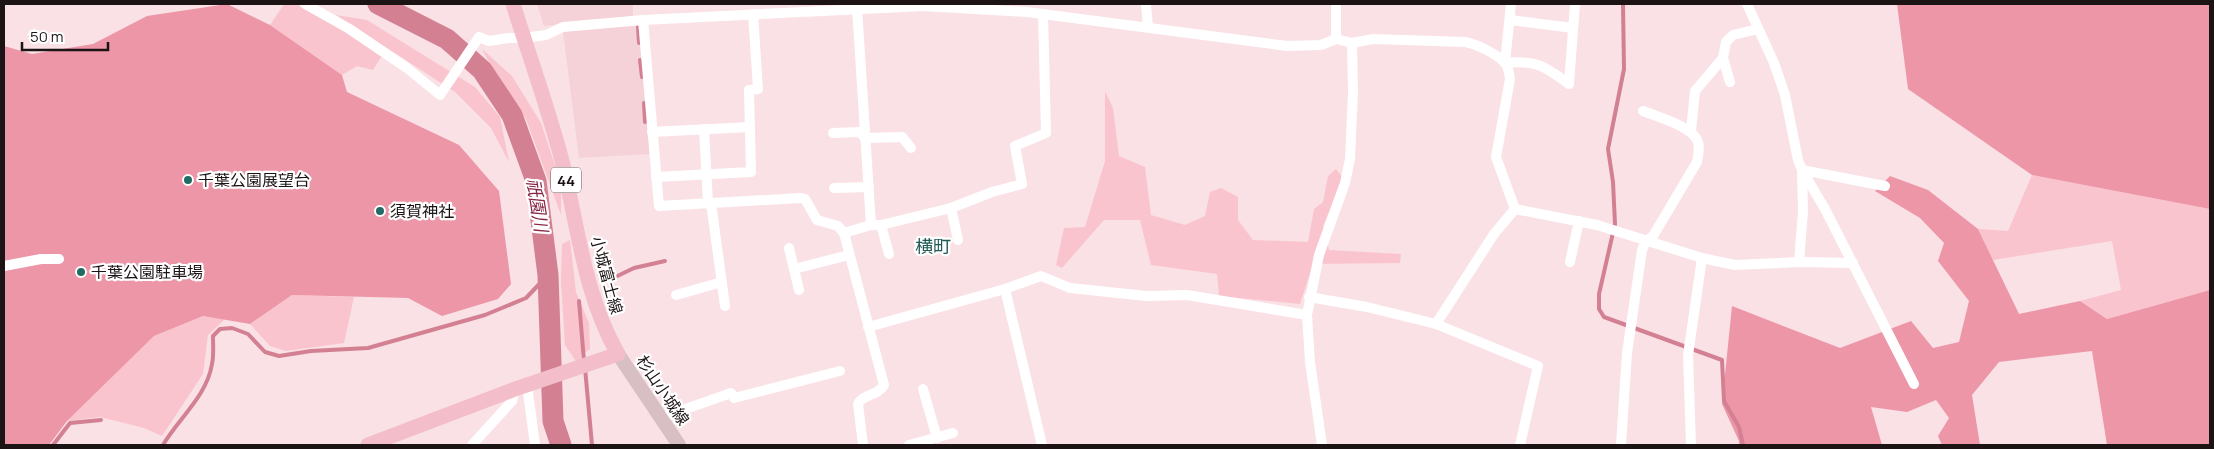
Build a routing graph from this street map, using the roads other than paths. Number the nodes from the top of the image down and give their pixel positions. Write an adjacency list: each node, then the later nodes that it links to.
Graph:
1 (305, 4): 17 (street)
2 (513, 4): 17 (main road, 小城富士線 / 44)
3 (1146, 4): 14 (street)
4 (1336, 4): 18 (street)
5 (1511, 4): 13 (street)
6 (1575, 4): 15 (street)
7 (1747, 4): 16 (street)
8 (988, 6): 9 (street); 11 (street)
9 (857, 8): 10 (street); 29 (street)
10 (753, 14): 12 (street); 24 (street)
11 (1043, 14): 14 (street); 38 (street)
12 (643, 20): 17 (street); 27 (street)
13 (1510, 20): 15 (street); 21 (street)
14 (1148, 27): 18 (street)
15 (1573, 28): 21 (street)
16 (1758, 29): 20 (street); 31 (street)
17 (524, 38): 64 (main road, 小城富士線 / 44)
18 (1336, 39): 19 (street)
19 (1352, 43): 21 (street); 59 (street)
20 (1723, 58): 22 (street); 26 (street)
21 (1505, 63): 39 (street)
22 (1730, 82)
23 (1643, 111): 26 (street)
24 (750, 127): 25 (street); 32 (street)
25 (704, 129): 27 (street); 32 (street)
26 (1691, 131): 44 (street)
27 (652, 132): 33 (street)
28 (832, 133): 29 (street)
29 (866, 138): 30 (street); 35 (street)
30 (911, 148)
31 (1802, 170): 34 (street); 51 (street); 52 (street)
32 (706, 174): 33 (street); 37 (street)
33 (656, 177): 37 (street)
34 (1885, 186)
35 (868, 187): 36 (street); 41 (street)
36 (834, 188)
37 (710, 203): 42 (street); 55 (street)
38 (951, 208): 41 (street); 43 (street)
39 (1515, 209): 40 (street); 62 (street)
40 (1579, 222): 44 (street); 50 (street)
41 (876, 225): 42 (street); 46 (street)
42 (844, 233): 47 (street)
43 (958, 240)
44 (1646, 241): 48 (street); 81 (street)
45 (789, 248): 54 (street)
46 (889, 254)
47 (849, 255): 54 (street); 63 (street)
48 (1702, 258): 51 (street); 82 (street)
49 (59, 259): 53 (street)
50 (1570, 262)
51 (1799, 262): 52 (street)
52 (1853, 263): 66 (street)
53 (4, 266)
54 (794, 269): 57 (street)
55 (722, 282): 58 (street); 60 (street)
56 (1005, 289): 61 (street); 63 (street); 78 (street)
57 (799, 290)
58 (676, 295)
59 (1309, 298): 61 (street); 62 (street)
60 (725, 306)
61 (1307, 315): 79 (street)
62 (1436, 324): 80 (street)
63 (868, 327): 76 (street)
64 (618, 354): 67 (main road); 69 (main road, 杉山小城線)
65 (840, 371): 69 (street)
66 (1914, 384)
67 (521, 387): 72 (main road); 73 (street); 74 (street)
68 (923, 389): 71 (street)
69 (660, 418): 75 (main road, 杉山小城線)
70 (953, 433): 71 (street)
71 (937, 438): 77 (street)
72 (368, 445)
73 (472, 445)
74 (535, 445)
75 (678, 445)
76 (863, 445)
77 (909, 445)
78 (1042, 445)
79 (1322, 445)
80 (1520, 445)
81 (1621, 445)
82 (1691, 445)

